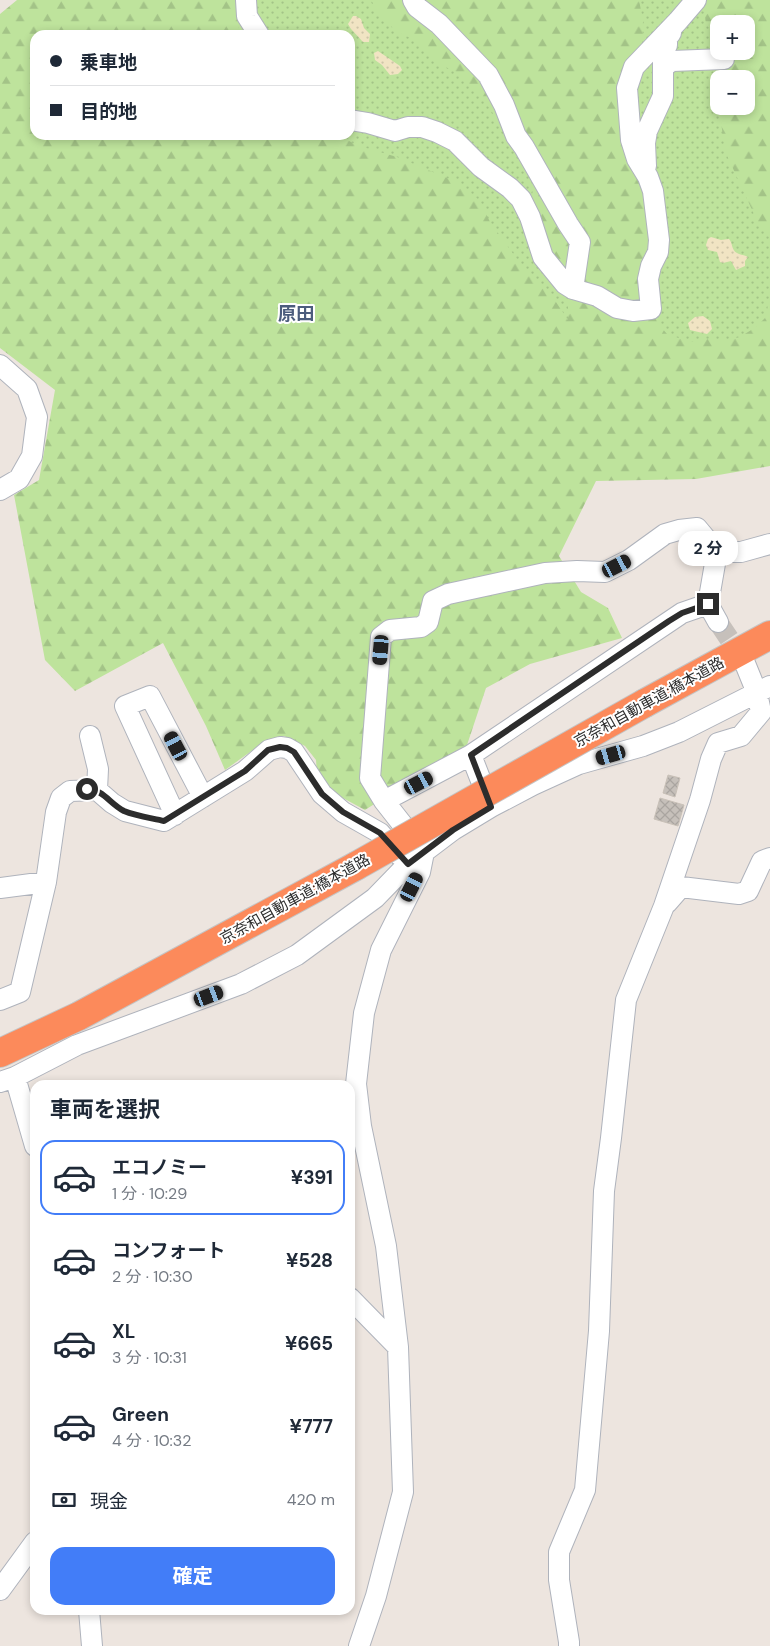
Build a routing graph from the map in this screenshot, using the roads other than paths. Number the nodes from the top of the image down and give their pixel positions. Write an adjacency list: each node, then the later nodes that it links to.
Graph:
1 (246, 0): 4 (street)
2 (413, 0): 9 (street)
3 (696, 0): 6 (street); 8 (street)
4 (256, 30)
5 (710, 60): 6 (street)
6 (663, 67): 8 (street)
7 (355, 121): 9 (street)
8 (648, 178): 9 (street)
9 (573, 288)
10 (0, 365): 11 (street)
11 (0, 490)
12 (770, 544): 13 (street)
13 (717, 552): 14 (street); 23 (street)
14 (708, 604): 15 (street); 20 (street)
15 (718, 622)
16 (770, 635): 33 (highway, 京奈和自動車道;橋本道路, bridge)
17 (744, 661): 18 (street)
18 (763, 689): 24 (street); 31 (street)
19 (90, 736): 21 (street)
20 (471, 755): 23 (street); 24 (street)
21 (97, 790): 25 (street); 29 (street)
22 (202, 796): 25 (street); 25 (street); 28 (street)
23 (384, 801): 26 (street)
24 (491, 807): 26 (street)
25 (176, 815)
26 (424, 852): 28 (street)
27 (770, 858): 31 (street)
28 (414, 868): 34 (street); 37 (street)
29 (46, 882): 30 (street); 32 (street)
30 (0, 888)
31 (664, 906): 43 (street)
32 (0, 1000)
33 (0, 1053)
34 (7, 1079): 35 (street)
35 (30, 1134)
36 (355, 1303): 37 (street)
37 (398, 1347): 42 (street)
38 (30, 1549): 39 (street)
39 (0, 1590)
40 (89, 1615): 41 (street)
41 (92, 1646)
42 (359, 1646)
43 (569, 1646)

